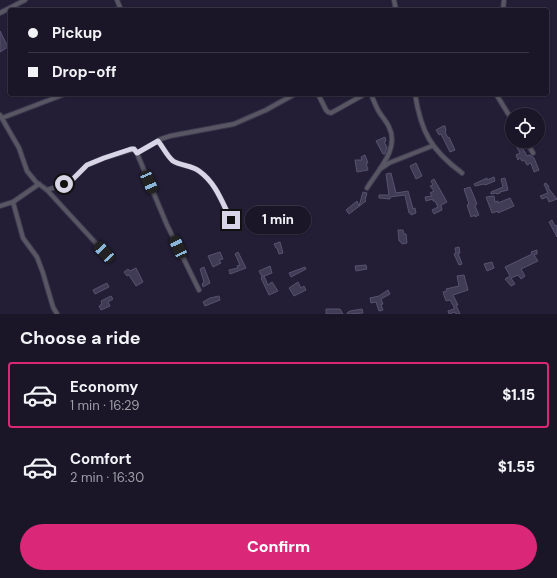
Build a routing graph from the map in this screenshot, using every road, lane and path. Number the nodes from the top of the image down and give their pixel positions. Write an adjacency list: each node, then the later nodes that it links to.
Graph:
1 (25, 0): 2 (street)
2 (10, 8)
3 (59, 96): 11 (street)
4 (291, 96): 12 (street)
5 (319, 96): 6 (street)
6 (361, 96)
7 (372, 96): 17 (street)
8 (415, 96): 13 (street)
9 (497, 96): 10 (street)
10 (505, 109)
11 (1, 116): 19 (street)
12 (158, 141): 15 (street); 24 (street)
13 (432, 146): 17 (street); 18 (street)
14 (530, 148): 16 (street)
15 (137, 153): 21 (street); 26 (street)
16 (533, 153)
17 (378, 171): 20 (street)
18 (462, 173)
19 (39, 184): 21 (street); 22 (street)
20 (367, 188)
21 (47, 190): 25 (street)
22 (13, 202): 23 (street); 27 (street)
23 (0, 206)
24 (231, 220)
25 (104, 252)
26 (199, 290)
27 (57, 314)

